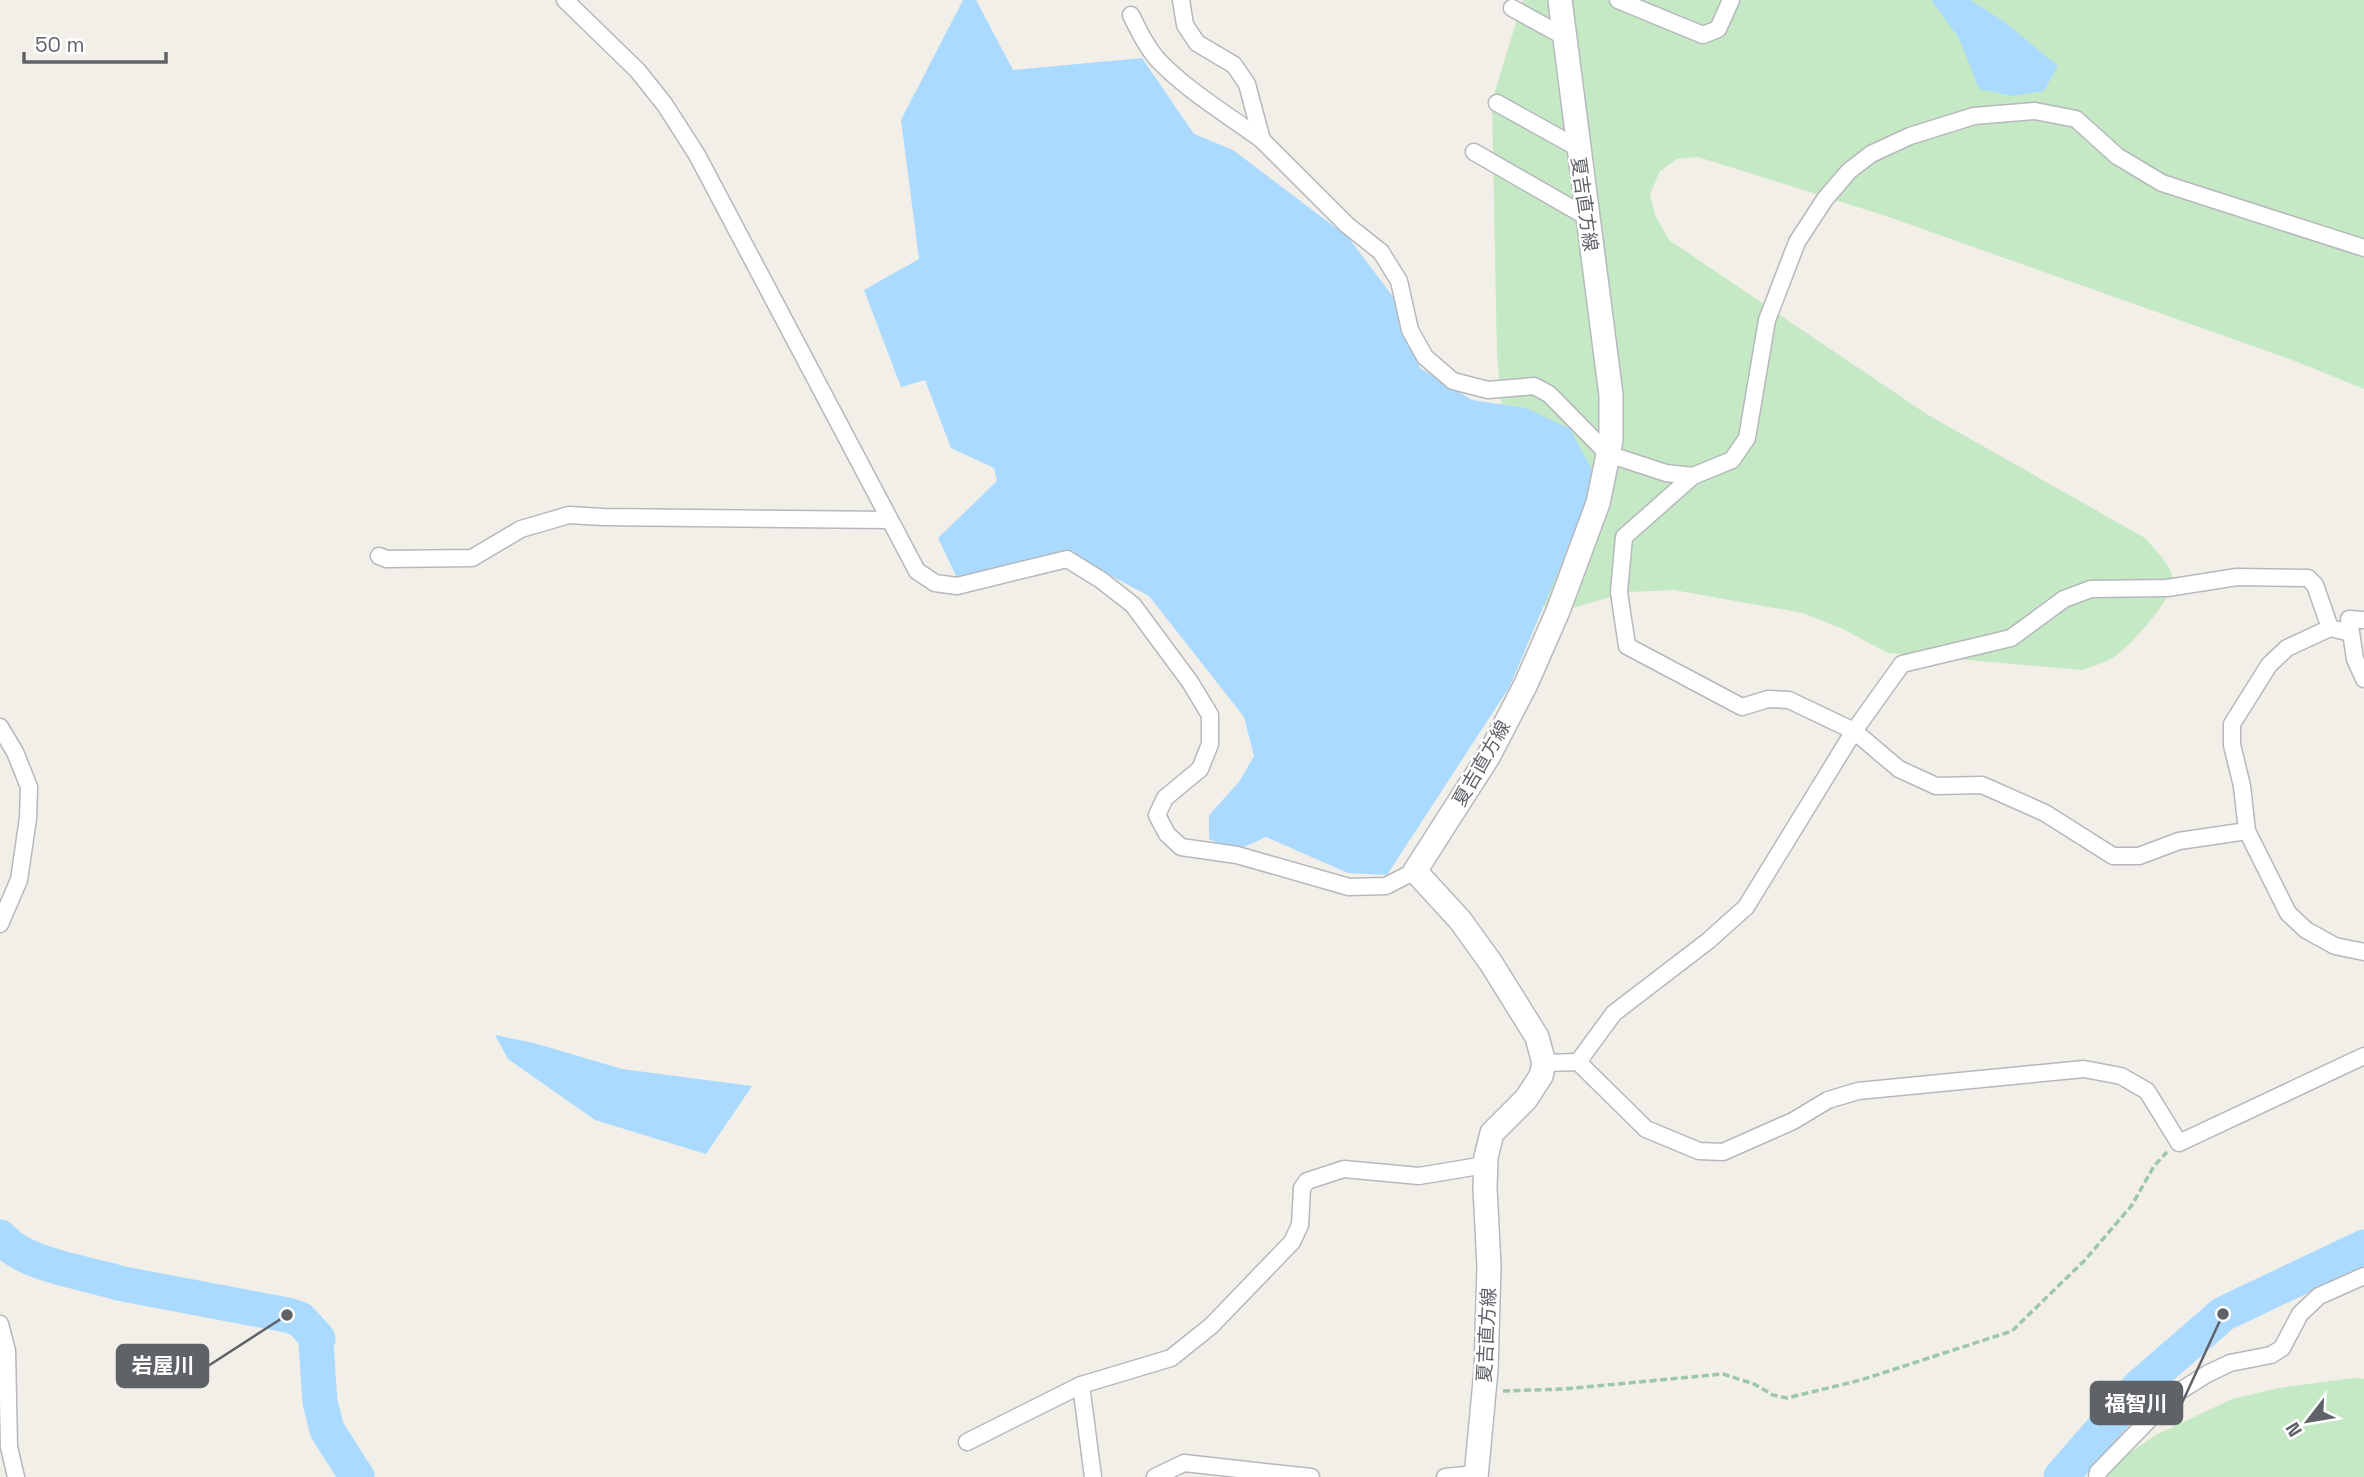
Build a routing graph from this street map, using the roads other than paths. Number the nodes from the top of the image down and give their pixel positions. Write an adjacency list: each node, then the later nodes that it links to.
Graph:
1 (565, 0): 17 (street)
2 (1181, 0): 10 (street)
3 (1560, 0): 8 (main road, 夏吉直方線)
4 (1618, 0): 5 (street)
5 (1731, 0)
6 (1512, 8): 8 (street)
7 (1131, 15): 10 (street)
8 (1563, 36): 11 (main road, 夏吉直方線)
9 (1497, 103): 11 (street)
10 (1262, 139): 15 (street)
11 (1578, 148): 13 (main road, 夏吉直方線)
12 (1474, 152): 13 (street)
13 (1587, 217): 15 (main road, 夏吉直方線)
14 (2364, 248): 16 (street)
15 (1608, 454): 16 (street); 26 (main road, 夏吉直方線)
16 (1693, 476): 24 (street)
17 (888, 520): 18 (street); 26 (street)
18 (380, 556)
19 (2364, 620): 21 (street)
20 (2330, 628): 21 (street); 24 (street); 25 (street)
21 (2351, 633): 22 (street)
22 (2364, 679)
23 (0, 727): 27 (street)
24 (1854, 730): 25 (street); 30 (street)
25 (2247, 831): 28 (street)
26 (1415, 871): 31 (main road)
27 (0, 924)
28 (2364, 952)
29 (2364, 1056): 30 (street)
30 (1578, 1062): 31 (street)
31 (1544, 1063): 32 (main road, 夏吉直方線)
32 (1485, 1164): 35 (street); 37 (main road, 夏吉直方線)
33 (2364, 1276): 43 (street)
34 (0, 1324): 38 (street)
35 (1082, 1385): 36 (street); 39 (street)
36 (967, 1442)
37 (1476, 1475): 42 (street)
38 (16, 1477)
39 (1093, 1477)
40 (1155, 1477): 41 (street)
41 (1311, 1477)
42 (1445, 1477)
43 (2097, 1477)

